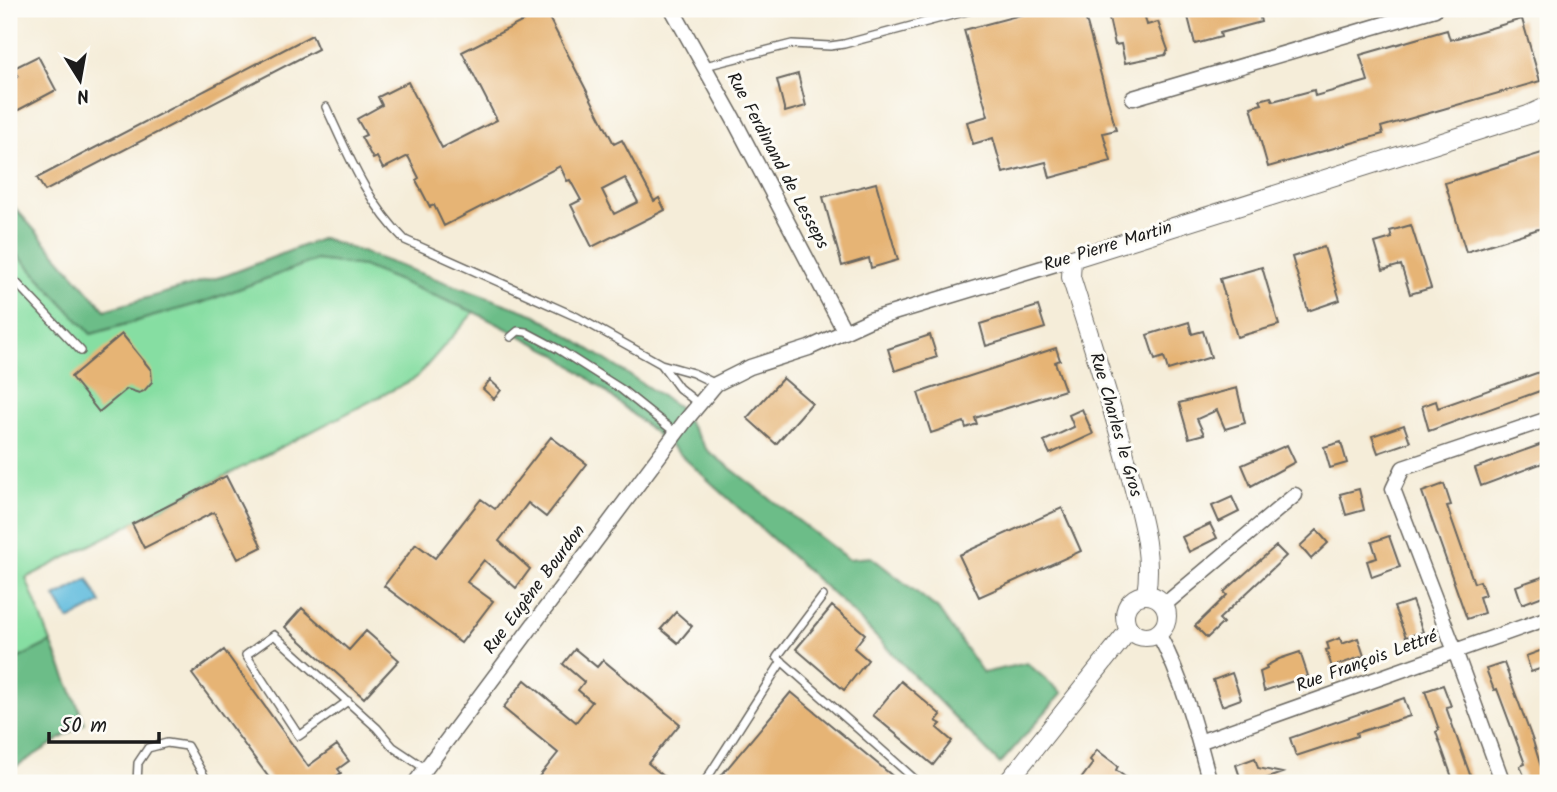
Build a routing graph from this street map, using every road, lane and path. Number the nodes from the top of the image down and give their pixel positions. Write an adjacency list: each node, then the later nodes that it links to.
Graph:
1 (672, 9): 4 (street, Rue Ferdinand de Lesseps)
2 (975, 9): 4 (lane)
3 (1435, 9): 5 (street)
4 (705, 66): 10 (street, Rue Ferdinand de Lesseps)
5 (1133, 98)
6 (1548, 106): 8 (street, Rue Pierre Martin)
7 (326, 107): 13 (lane)
8 (1072, 259): 10 (street, Rue Pierre Martin); 20 (street, Rue Charles le Gros)
9 (9, 275): 12 (lane)
10 (845, 332): 14 (street, Rue Pierre Martin)
11 (511, 337): 18 (lane)
12 (80, 351)
13 (661, 364): 14 (lane); 15 (lane)
14 (716, 384): 15 (street, Rue Pierre Martin)
15 (701, 405): 17 (street, Rue Pierre Martin)
16 (1548, 419): 26 (street)
17 (686, 420): 18 (street, Rue Eugène Bourdon)
18 (676, 434): 30 (street, Rue Eugène Bourdon)
19 (1295, 495): 22 (street)
20 (1146, 594): 22 (street); 24 (street)
21 (822, 596): 27 (lane)
22 (1164, 605): 25 (street)
23 (1548, 618): 26 (street, Rue François Lettré)
24 (1129, 630): 25 (street); 36 (street)
25 (1158, 633): 29 (street)
26 (1455, 651): 29 (street, Rue François Lettré); 38 (street)
27 (782, 661): 34 (lane); 35 (lane)
28 (348, 701): 28 (lane); 30 (lane)
29 (1199, 743): 37 (street)
30 (426, 769): 33 (street, Rue Eugène Bourdon)
31 (137, 783): 32 (lane)
32 (208, 783)
33 (415, 783)
34 (704, 783)
35 (919, 783)
36 (1007, 783)
37 (1210, 783)
38 (1503, 783)

